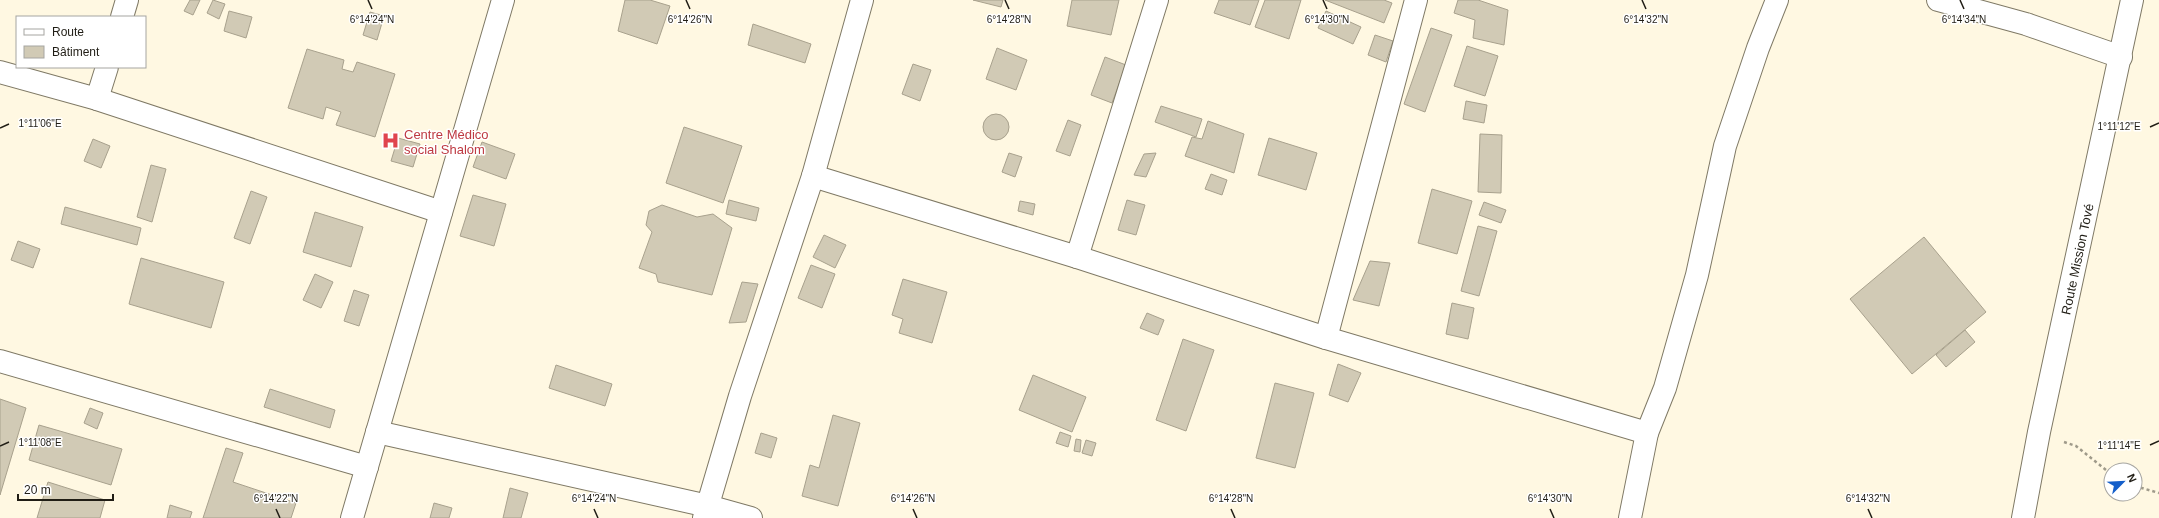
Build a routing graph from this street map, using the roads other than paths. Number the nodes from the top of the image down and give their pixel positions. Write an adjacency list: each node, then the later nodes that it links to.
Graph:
1 (127, 0): 9 (street)
2 (503, 0): 15 (street)
3 (862, 0): 14 (street)
4 (1157, 0): 16 (street)
5 (1416, 0): 17 (street)
6 (1777, 0): 20 (street)
7 (1938, 0): 10 (street)
8 (2132, 0): 10 (street, Route Mission Tové)
9 (122, 16)
10 (2121, 57): 26 (street, Route Mission Tové)
11 (107, 68): 13 (street)
12 (0, 72): 13 (street)
13 (97, 99): 15 (street)
14 (814, 176): 16 (street); 22 (street)
15 (441, 212): 19 (street)
16 (1077, 257): 17 (street)
17 (1326, 338): 20 (street)
18 (0, 361): 21 (street)
19 (377, 432): 21 (street); 22 (street)
20 (1647, 433): 25 (street)
21 (367, 467): 23 (street)
22 (706, 512): 24 (street)
23 (352, 518)
24 (752, 518)
25 (1630, 518)
26 (2023, 518)

